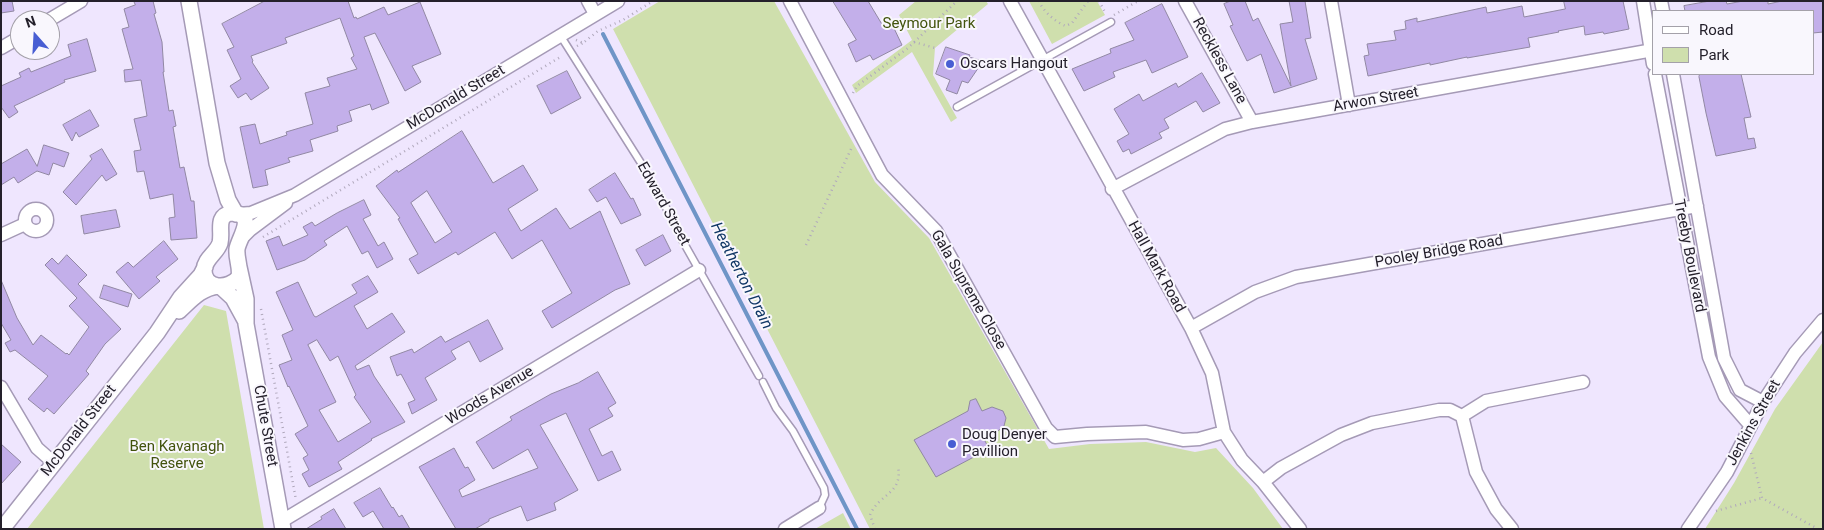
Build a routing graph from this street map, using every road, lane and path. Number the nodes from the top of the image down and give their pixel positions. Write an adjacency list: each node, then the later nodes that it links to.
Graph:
1 (81, 1): 16 (street)
2 (189, 1): 33 (street)
3 (588, 1): 17 (street)
4 (618, 1): 17 (street, McDonald Street)
5 (653, 1): 21 (path)
6 (790, 1): 30 (street, Gala Supreme Close)
7 (957, 1): 20 (path)
8 (1010, 1): 25 (street, Hall Mark Road)
9 (1039, 1): 10 (path)
10 (1088, 1)
11 (1099, 1): 12 (path)
12 (1138, 1)
13 (1186, 1): 31 (street, Reckless Lane)
14 (1331, 1): 28 (street)
15 (1643, 1): 23 (street)
16 (60, 13)
17 (595, 14): 19 (street, McDonald Street)
18 (1111, 22): 25 (lane)
19 (560, 35): 21 (path); 24 (lane, Edward Street); 35 (street, McDonald Street)
20 (914, 42): 22 (path); 30 (path)
21 (583, 43): 24 (path)
22 (935, 48)
23 (1652, 50): 28 (street, Arwon Street)
24 (570, 51): 38 (lane, Edward Street); 45 (path)
25 (1042, 60): 29 (lane); 34 (street, Hall Mark Road)
26 (1654, 75): 37 (street, Treeby Boulevard)
27 (1673, 75): 36 (street, Treeby Boulevard)
28 (1349, 104): 31 (street, Arwon Street)
29 (957, 107)
30 (846, 108): 32 (street, Gala Supreme Close)
31 (1252, 122): 34 (street, Arwon Street)
32 (859, 133): 46 (path); 61 (street, Gala Supreme Close)
33 (218, 163): 39 (street); 41 (street)
34 (1112, 189): 54 (street, Hall Mark Road)
35 (295, 195): 39 (street, McDonald Street); 44 (street, McDonald Street)
36 (1697, 206): 37 (street, Pooley Bridge Road); 58 (street, Treeby Boulevard)
37 (1679, 209): 54 (street, Pooley Bridge Road); 60 (street, Treeby Boulevard)
38 (669, 213)
39 (237, 214): 41 (street); 44 (street, Chute Street)
40 (25, 224): 42 (street)
41 (220, 228): 47 (street, McDonald Street)
42 (1, 235)
43 (681, 238): 49 (lane, Edward Street)
44 (240, 239): 48 (street, Chute Street)
45 (258, 240)
46 (806, 245)
47 (205, 267): 50 (street, Chute Street); 55 (street, McDonald Street)
48 (239, 267): 50 (street, McDonald Street); 53 (street, Chute Street)
49 (699, 270): 67 (lane, Edward Street); 69 (street, Woods Avenue)
50 (219, 286): 53 (street, Chute Street); 55 (street, McDonald Street)
51 (261, 308): 65 (path)
52 (1823, 320): 58 (street, Jenkins Street)
53 (246, 324): 69 (street, Chute Street)
54 (1191, 328): 61 (street, Hall Mark Road)
55 (157, 333): 62 (street, McDonald Street)
56 (1583, 382): 59 (street)
57 (1, 387): 62 (street)
58 (1763, 402): 60 (street, Jenkins Street)
59 (1462, 416): 64 (street); 74 (street)
60 (1749, 430): 66 (path); 68 (street, Jenkins Street)
61 (1224, 432): 64 (street, Hall Mark Road)
62 (54, 463): 70 (street, McDonald Street)
63 (898, 466): 72 (path)
64 (1263, 482): 73 (street, Hall Mark Road)
65 (295, 497)
66 (1762, 498): 68 (path); 76 (path)
67 (819, 508): 71 (street)
68 (1696, 517): 75 (street, Jenkins Street)
69 (282, 525)
70 (2, 529)
71 (785, 529)
72 (875, 529)
73 (1300, 529)
74 (1512, 529)
75 (1688, 529)
76 (1818, 529)

